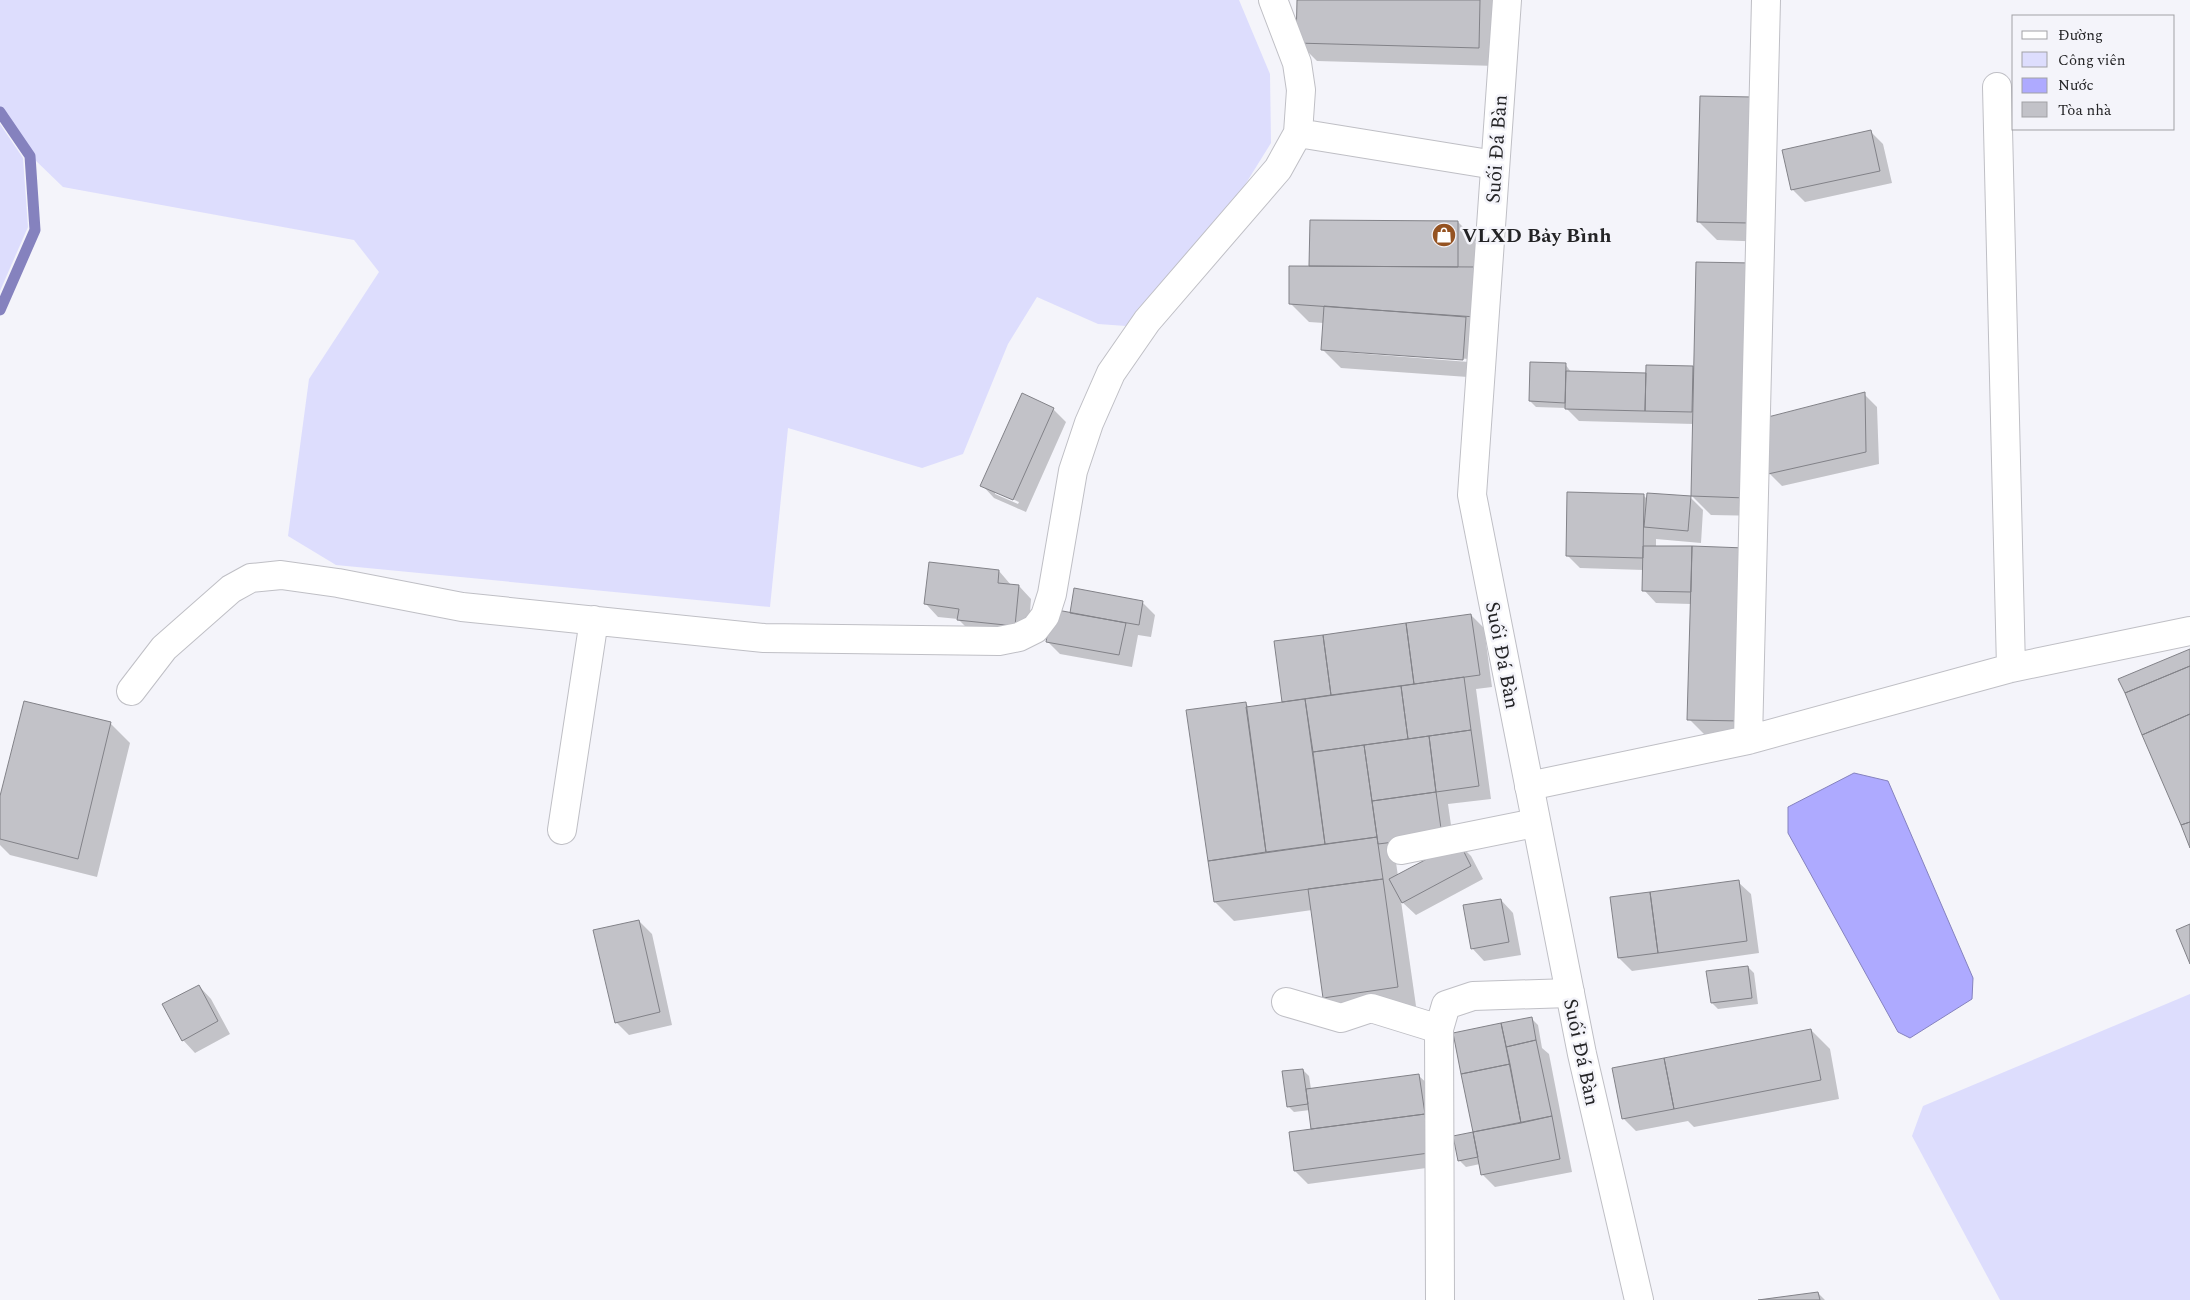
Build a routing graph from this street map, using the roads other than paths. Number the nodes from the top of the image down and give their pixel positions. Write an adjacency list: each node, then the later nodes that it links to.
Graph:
1 (1273, 0): 5 (street)
2 (1507, 0): 6 (street, Suối Đá Bàn)
3 (1766, 0): 11 (street)
4 (1997, 87): 9 (street)
5 (1298, 133): 6 (street); 7 (street)
6 (1495, 165): 12 (street, Suối Đá Bàn)
7 (594, 620): 10 (street); 14 (street)
8 (2190, 631): 9 (street)
9 (2011, 668): 11 (street)
10 (131, 691)
11 (1748, 740): 12 (street)
12 (1529, 786): 13 (street, Suối Đá Bàn)
13 (1535, 823): 15 (street); 16 (street, Suối Đá Bàn)
14 (562, 830)
15 (1401, 850)
16 (1570, 993): 18 (street); 20 (street, Suối Đá Bàn)
17 (1286, 1002): 18 (street)
18 (1439, 1029): 19 (street)
19 (1440, 1300)
20 (1639, 1300)

